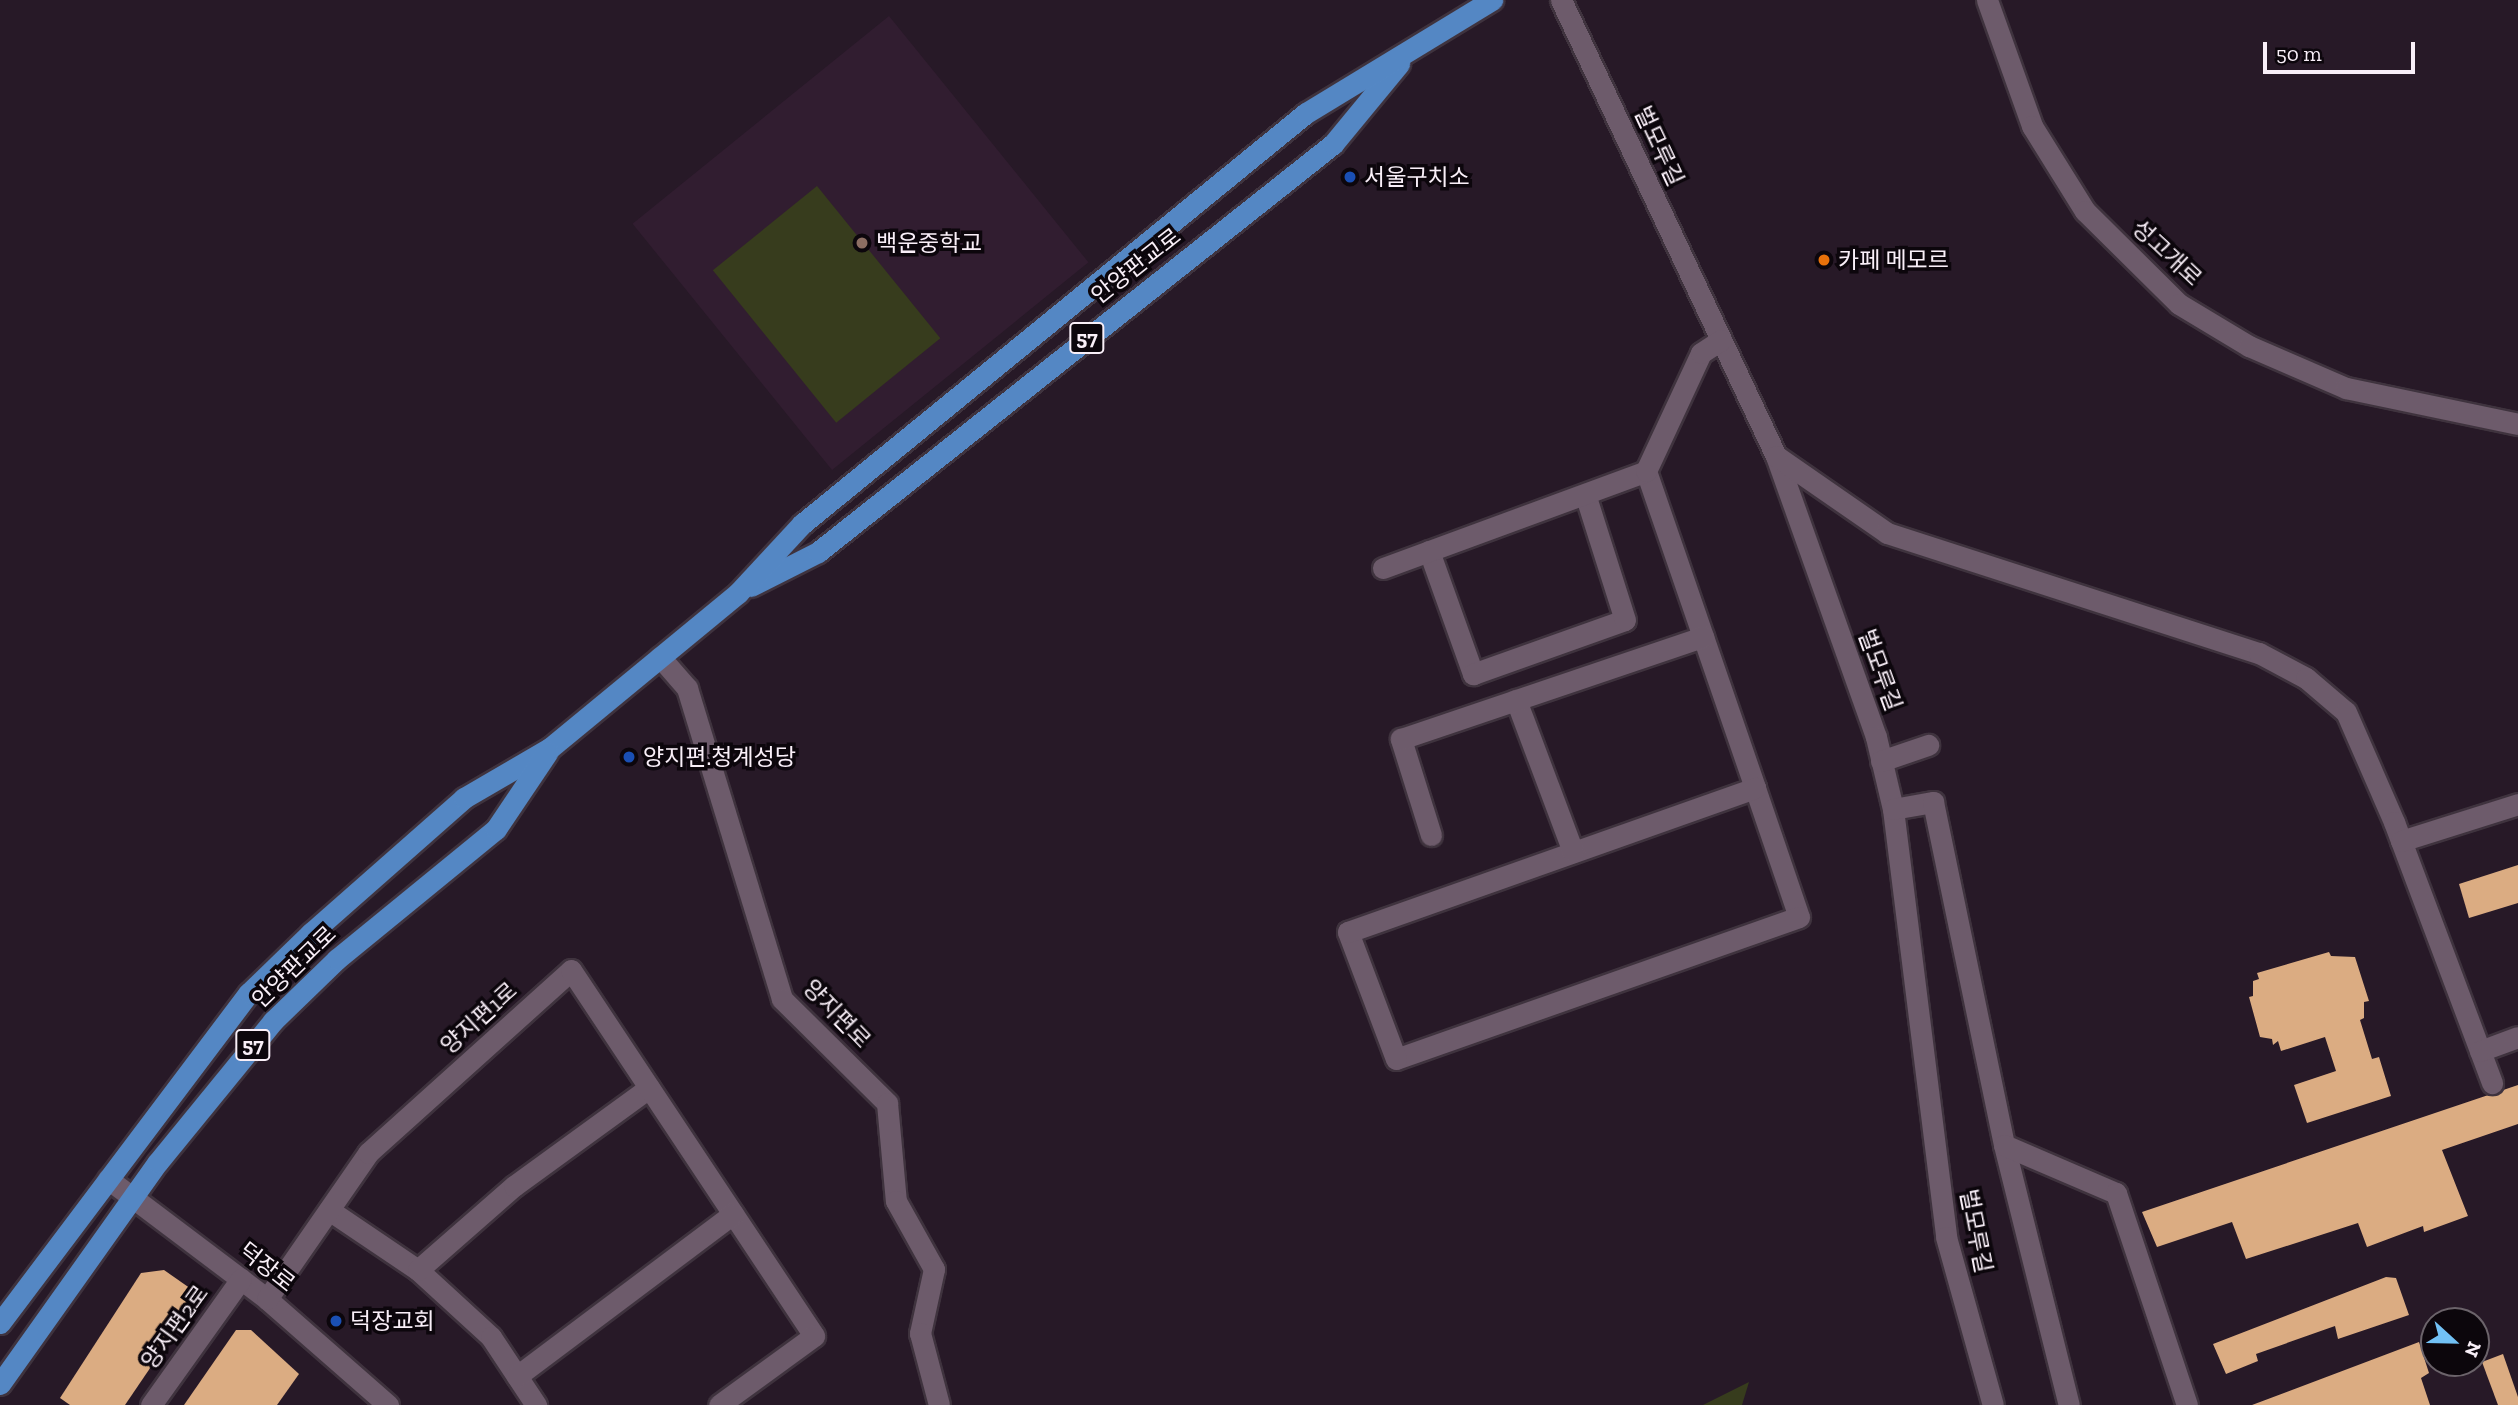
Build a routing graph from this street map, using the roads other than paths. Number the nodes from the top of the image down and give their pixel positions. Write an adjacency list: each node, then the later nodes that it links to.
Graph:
1 (1492, 0): 4 (main road, 안양판교로 / 57)
2 (1561, 0): 5 (street, 벌모루길)
3 (1987, 0): 6 (street, 성고개로)
4 (1409, 52): 12 (main road, 안양판교로 / 57); 12 (main road, 안양판교로 / 57)
5 (1721, 340): 7 (street, 벌모루길); 8 (street)
6 (2518, 424)
7 (1776, 456): 18 (street, 벌모루길); 23 (street)
8 (1646, 471): 9 (street); 13 (street)
9 (1585, 494): 10 (street); 10 (street)
10 (1429, 551): 11 (street)
11 (1383, 568)
12 (738, 593): 14 (main road, 안양판교로 / 57)
13 (1703, 637): 15 (street); 19 (street)
14 (660, 657): 17 (main road, 안양판교로 / 57); 44 (street, 양지편로)
15 (1516, 701): 22 (street); 24 (street)
16 (1928, 745): 18 (street)
17 (550, 748): 30 (main road, 안양판교로 / 57); 31 (main road, 안양판교로 / 57)
18 (1881, 761): 21 (street, 벌모루길)
19 (1755, 788): 24 (street); 24 (street)
20 (2518, 804): 23 (street)
21 (1893, 809): 29 (street); 45 (street, 벌모루길)
22 (1431, 835)
23 (2401, 841): 26 (street)
24 (1573, 852)
25 (2518, 1037): 26 (street)
26 (2480, 1051): 27 (street)
27 (2492, 1083)
28 (649, 1088): 32 (street, 양지편1로); 33 (street, 양지편1로); 34 (street)
29 (2004, 1145): 46 (street); 47 (street)
30 (108, 1179): 31 (street, 덕장로); 37 (main road, 안양판교로 / 57)
31 (134, 1199): 35 (street, 덕장로); 39 (main road, 안양판교로 / 57)
32 (329, 1210): 34 (street); 36 (street, 양지편1로)
33 (733, 1214): 38 (street); 43 (street, 양지편1로)
34 (418, 1269): 38 (street)
35 (242, 1279): 36 (street, 덕장로); 40 (street, 양지편2로)
36 (267, 1299): 41 (street, 덕장로)
37 (0, 1323)
38 (517, 1376): 42 (street)
39 (0, 1384)
40 (150, 1405)
41 (387, 1405)
42 (536, 1405)
43 (719, 1405)
44 (939, 1405)
45 (1993, 1405)
46 (2069, 1405)
47 (2188, 1405)

